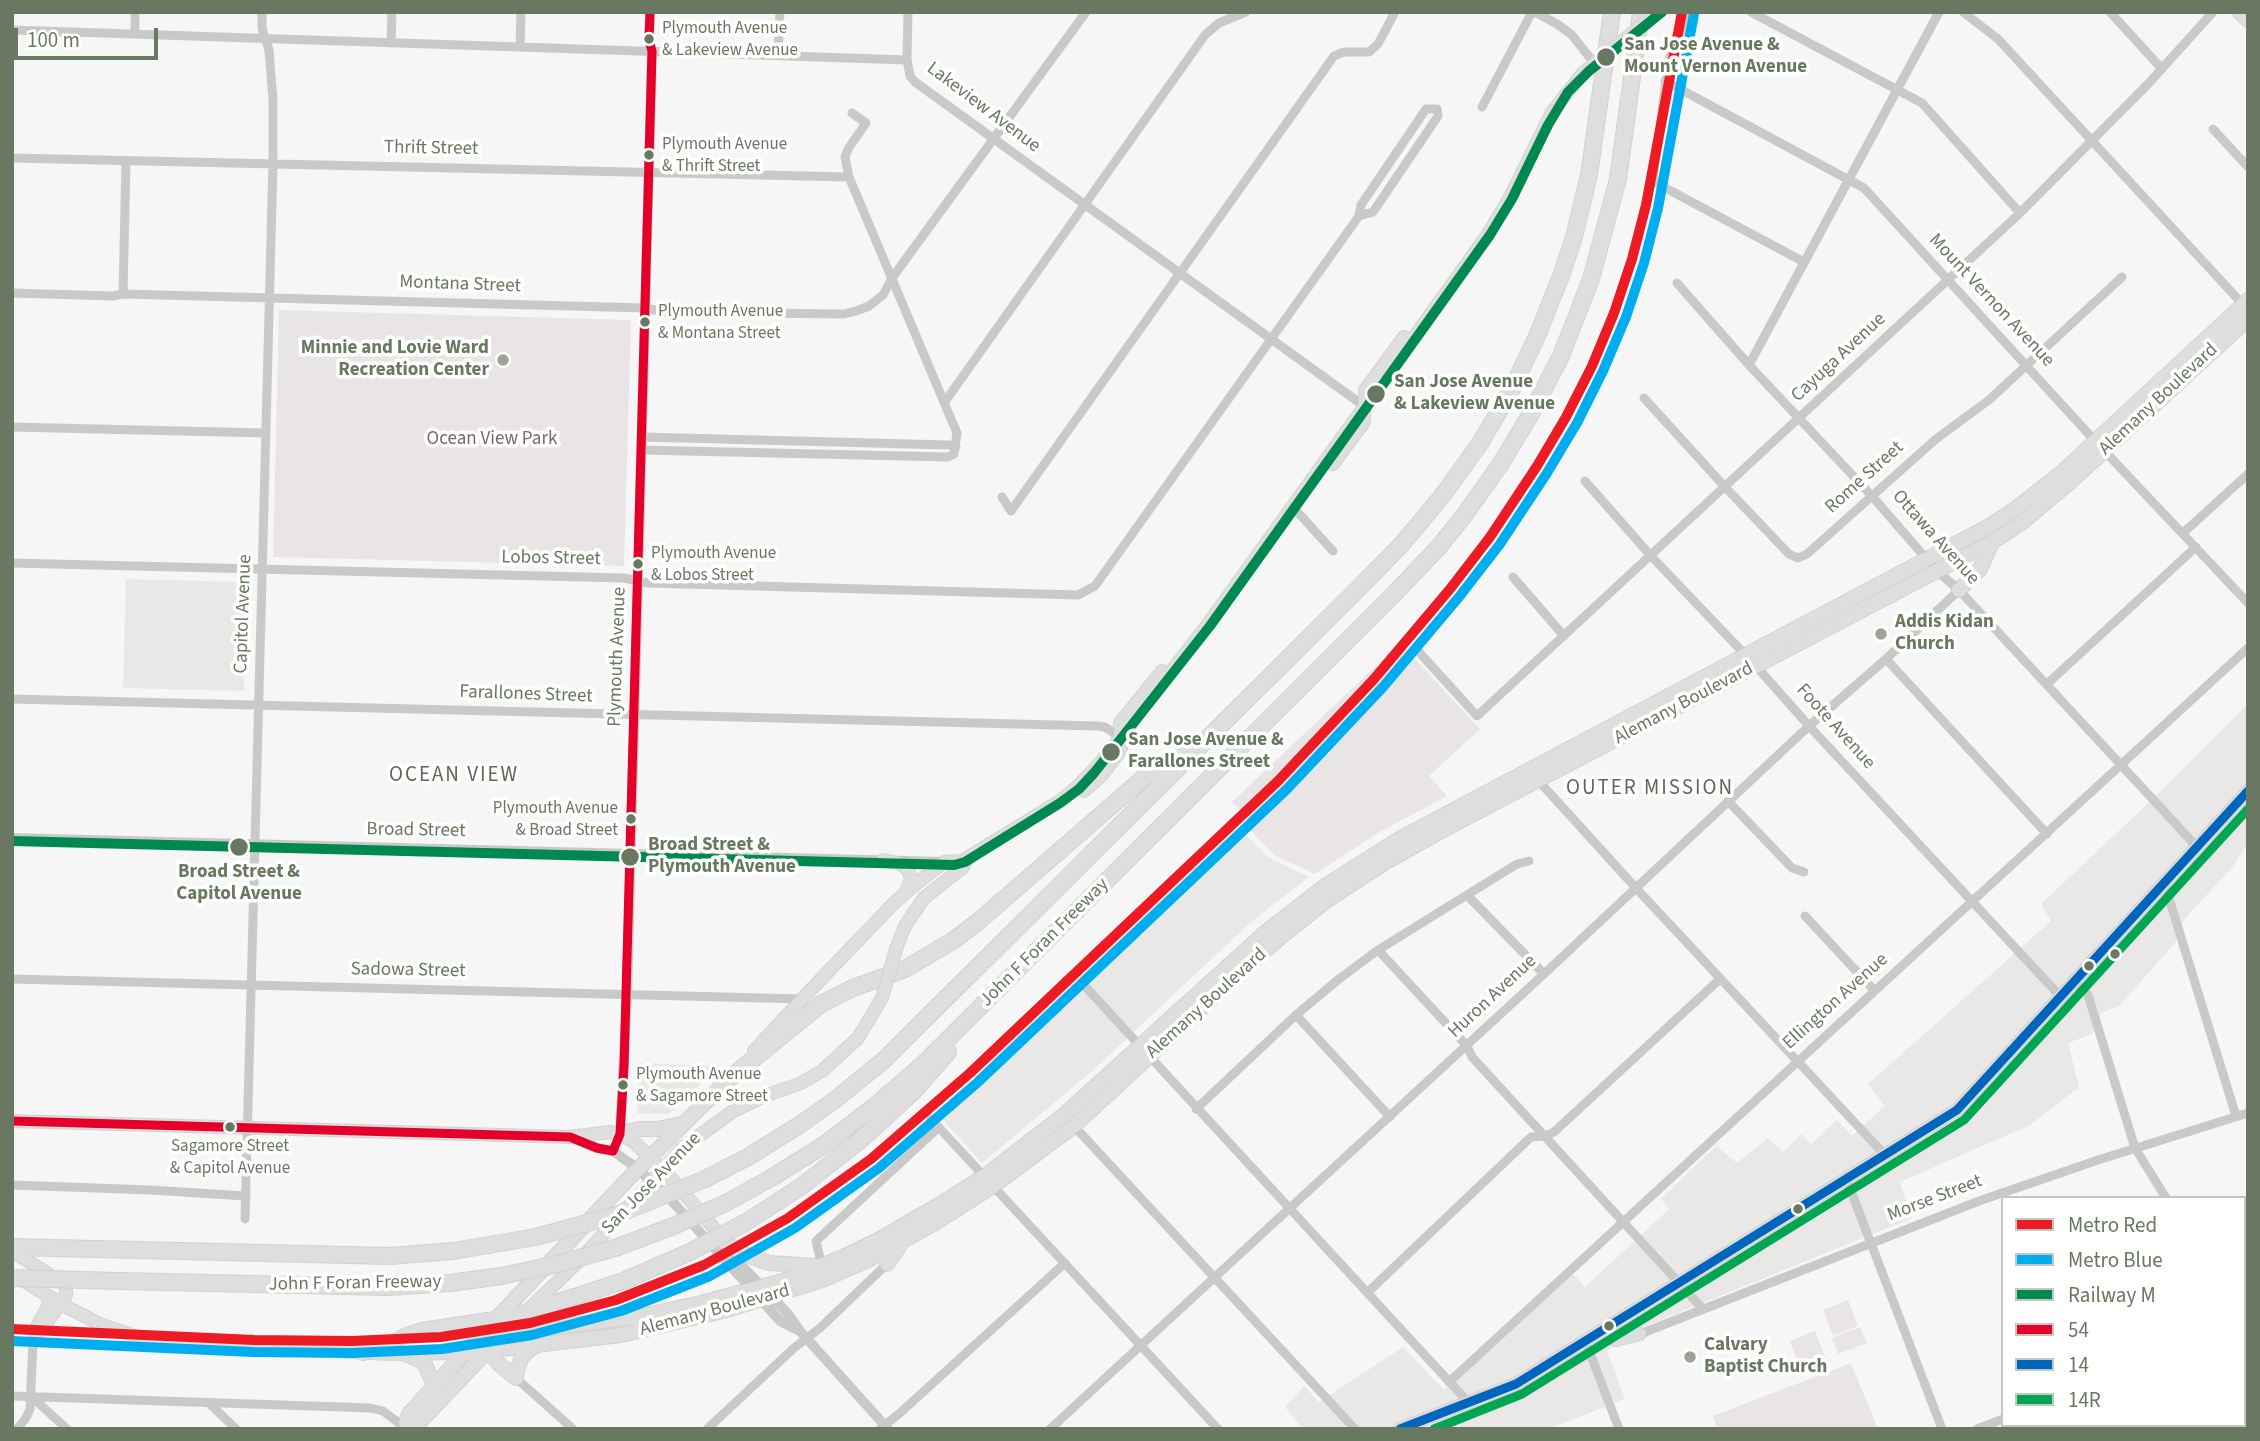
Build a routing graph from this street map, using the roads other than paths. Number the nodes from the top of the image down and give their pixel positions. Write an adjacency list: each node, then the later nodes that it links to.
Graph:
1 (135, 12): 23 (street)
2 (262, 12): 24 (street, Capitol Avenue)
3 (392, 12): 25 (street)
4 (521, 12): 26 (street)
5 (650, 12): 27 (street, Plymouth Avenue)
6 (779, 12): 28 (street)
7 (908, 12): 29 (street)
8 (1086, 12): 37 (street, Montana Street)
9 (1246, 12): 46 (street)
10 (1395, 12): 50 (street)
11 (1534, 12): 30 (street); 34 (street)
12 (1612, 12): 102 (highway, John F Foran Freeway)
13 (1693, 12): 32 (street)
14 (1751, 12): 33 (street)
15 (1939, 12): 33 (street)
16 (1963, 12): 38 (street)
17 (2110, 12): 31 (street)
18 (2213, 12): 31 (street, Cayuga Avenue)
19 (2240, 12): 21 (main road)
20 (1652, 13): 30 (main road, San Jose Avenue, bridge); 126 (highway, John F Foran Freeway)
21 (2248, 20)
22 (12, 30): 23 (street, Lakeview Avenue)
23 (135, 34): 24 (street, Lakeview Avenue)
24 (264, 39): 25 (street, Lakeview Avenue); 41 (street, Capitol Avenue)
25 (391, 43): 26 (street, Lakeview Avenue)
26 (520, 47): 27 (street, Lakeview Avenue)
27 (653, 51): 28 (street, Lakeview Avenue); 43 (street, Plymouth Avenue)
28 (778, 55): 29 (street, Lakeview Avenue)
29 (906, 60): 37 (street, Lakeview Avenue)
30 (1594, 63): 65 (main road, San Jose Avenue, bridge)
31 (2162, 69): 38 (street, Cayuga Avenue)
32 (1665, 81): 45 (street, Mount Vernon Avenue); 49 (street)
33 (1897, 90): 45 (street); 47 (street)
34 (1482, 107)
35 (852, 113): 44 (street)
36 (2213, 129): 42 (street)
37 (994, 139): 46 (street, Lakeview Avenue); 52 (street, Montana Street)
38 (2091, 140): 47 (street, Cayuga Avenue); 59 (street)
39 (12, 158): 40 (street, Thrift Street)
40 (126, 161): 41 (street, Thrift Street); 56 (street)
41 (273, 163): 43 (street, Thrift Street); 57 (street, Capitol Avenue)
42 (2248, 167)
43 (649, 172): 44 (street, Thrift Street); 58 (street, Plymouth Avenue)
44 (849, 177): 52 (street)
45 (1849, 179): 49 (street); 53 (street, Mount Vernon Avenue)
46 (1084, 204): 50 (street, Lakeview Avenue); 64 (street)
47 (2020, 213): 53 (street, Cayuga Avenue)
48 (1359, 216): 48 (street); 60 (street)
49 (1804, 262): 61 (street)
50 (1179, 272): 60 (street, Lakeview Avenue); 77 (street)
51 (2122, 277): 62 (street, Rome Street)
52 (892, 278): 58 (street, Montana Street); 64 (street)
53 (1948, 281): 62 (street, Mount Vernon Avenue); 66 (street, Cayuga Avenue)
54 (1677, 283): 61 (street, Ottawa Avenue)
55 (12, 293): 56 (street, Montana Street)
56 (123, 294): 57 (street, Montana Street)
57 (270, 298): 58 (street, Montana Street); 68 (street, Capitol Avenue)
58 (645, 308): 69 (street, Plymouth Avenue)
59 (2247, 308): 70 (main road, Alemany Boulevard)
60 (1270, 338): 65 (street, Lakeview Avenue); 88 (street, Lobos Street)
61 (1749, 365): 66 (street, Ottawa Avenue)
62 (2027, 365): 70 (street, Mount Vernon Avenue); 76 (street, Rome Street)
63 (1644, 398): 75 (street, Rome Street)
64 (944, 403): 71 (street)
65 (1364, 406): 78 (main road, San Jose Avenue)
66 (1799, 418): 75 (street, Cayuga Avenue); 76 (street, Ottawa Avenue)
67 (12, 426): 68 (street)
68 (266, 433): 86 (street, Capitol Avenue)
69 (642, 437): 71 (street); 72 (street, Plymouth Avenue)
70 (2100, 446): 79 (street, Mount Vernon Avenue); 80 (main road, Alemany Boulevard); 85 (main road, Alemany Boulevard)
71 (956, 447): 72 (street)
72 (641, 450): 88 (street, Plymouth Avenue)
73 (2248, 474): 79 (street)
74 (1585, 481): 83 (street, Foote Avenue)
75 (1725, 487): 76 (street, Rome Street); 83 (street, Cayuga Avenue)
76 (1871, 495): 85 (street, Ottawa Avenue)
77 (1002, 497)
78 (1292, 506): 82 (street); 101 (main road, San Jose Avenue)
79 (2183, 533): 81 (street, Mount Vernon Avenue)
80 (1992, 542): 85 (main road, Alemany Boulevard); 89 (main road)
81 (2196, 547): 90 (street, Mount Vernon Avenue); 96 (street)
82 (1333, 551)
83 (1651, 556): 91 (street, Cayuga Avenue); 95 (street, Foote Avenue)
84 (12, 563): 86 (street, Lobos Street)
85 (1933, 565): 89 (street, Ottawa Avenue); 95 (main road, Alemany Boulevard)
86 (262, 569): 88 (street, Lobos Street); 98 (street, Capitol Avenue)
87 (1513, 577): 91 (street)
88 (638, 581): 99 (street, Plymouth Avenue)
89 (1959, 590): 94 (street, Huron Avenue); 96 (street, Ottawa Avenue)
90 (2248, 603)
91 (1564, 636): 93 (street, Cayuga Avenue)
92 (2248, 648): 103 (street, Ellington Avenue)
93 (1418, 651)
94 (1886, 659): 100 (street, Huron Avenue); 107 (street)
95 (1751, 661): 100 (street, Foote Avenue); 104 (main road, Alemany Boulevard)
96 (2047, 684): 103 (street, Ottawa Avenue)
97 (12, 699): 98 (street, Farallones Street)
98 (259, 705): 99 (street, Farallones Street); 109 (street, Capitol Avenue)
99 (634, 715): 101 (street, Farallones Street); 111 (street, Plymouth Avenue)
100 (1809, 726): 106 (street, Huron Avenue); 122 (street, Foote Avenue)
101 (1120, 737): 112 (main road, San Jose Avenue)
102 (1198, 748): 140 (highway); 171 (highway, John F Foran Freeway, bridge)
103 (2121, 765): 107 (street, Ellington Avenue); 110 (street, Ottawa Avenue)
104 (1534, 775): 118 (street); 138 (main road, Alemany Boulevard)
105 (2247, 797): 110 (main road)
106 (1728, 802): 116 (street); 118 (street, Huron Avenue)
107 (2047, 834): 122 (street, Ellington Avenue)
108 (12, 838): 109 (street, Broad Street)
109 (254, 844): 111 (street, Broad Street); 131 (street, Capitol Avenue)
110 (2197, 846): 117 (main road)
111 (630, 854): 113 (street, Broad Street); 133 (street, Plymouth Avenue)
112 (970, 857): 115 (main road, San Jose Avenue); 121 (main road, San Jose Avenue)
113 (883, 860): 115 (street, Broad Street); 119 (main road)
114 (1529, 861): 120 (street)
115 (944, 862): 119 (main road, San Jose Avenue); 121 (main road)
116 (1804, 872)
117 (2164, 882): 129 (main road); 143 (street)
118 (1635, 887): 125 (street, Huron Avenue); 128 (street)
119 (903, 895): 135 (main road, San Jose Avenue)
120 (1467, 895): 124 (street); 125 (street)
121 (924, 898): 158 (main road, San Jose Avenue, bridge)
122 (1973, 902): 132 (street, Ellington Avenue); 134 (street, Foote Avenue)
123 (1805, 916): 132 (street)
124 (1378, 950): 136 (street); 137 (street)
125 (1544, 974): 137 (street, Huron Avenue)
126 (1010, 978): 175 (highway, John F Foran Freeway, bridge); 183 (highway, bridge)
127 (12, 979): 131 (street, Sadowa Street)
128 (1720, 979): 139 (street); 152 (street)
129 (2073, 981): 134 (main road); 154 (street)
130 (1082, 983): 138 (street)
131 (252, 985): 133 (street, Sadowa Street); 150 (street, Capitol Avenue)
132 (1874, 990): 139 (street, Ellington Avenue)
133 (626, 994): 135 (street, Sadowa Street); 151 (street, Plymouth Avenue)
134 (2060, 996): 155 (main road)
135 (802, 999): 140 (main road, San Jose Avenue)
136 (1296, 1015): 141 (street); 144 (street)
137 (1467, 1046): 144 (street, Huron Avenue); 152 (street)
138 (1145, 1052): 141 (street); 148 (main road, Alemany Boulevard); 161 (main road, Alemany Boulevard)
139 (1797, 1061): 155 (street); 167 (street, Ellington Avenue)
140 (730, 1078): 147 (main road, San Jose Avenue)
141 (1196, 1109): 165 (street)
142 (2248, 1113): 143 (street, Morse Street)
143 (2236, 1116): 154 (street, Morse Street)
144 (1390, 1117): 165 (street, Huron Avenue)
145 (931, 1119): 149 (street)
146 (12, 1121): 150 (main road)
147 (682, 1124): 151 (main road); 156 (main road, San Jose Avenue)
148 (1074, 1126): 161 (main road, Alemany Boulevard); 176 (street)
149 (939, 1127): 161 (street); 174 (street)
150 (248, 1128): 153 (main road); 163 (street, Capitol Avenue)
151 (620, 1134): 153 (main road); 156 (main road)
152 (1545, 1136): 167 (street); 178 (street)
153 (570, 1137): 157 (street)
154 (2135, 1148): 164 (street); 169 (street, Morse Street)
155 (1884, 1154): 159 (main road)
156 (649, 1157): 157 (main road, San Jose Avenue); 158 (main road)
157 (638, 1169): 160 (street); 184 (main road, San Jose Avenue)
158 (663, 1170): 160 (main road, San Jose Avenue); 170 (main road)
159 (1846, 1178): 169 (street); 177 (main road)
160 (651, 1181): 179 (street); 183 (main road, San Jose Avenue)
161 (989, 1181): 168 (main road, Alemany Boulevard); 172 (street); 174 (main road, Alemany Boulevard)
162 (12, 1185): 163 (street)
163 (246, 1196): 166 (street, Capitol Avenue)
164 (2165, 1196)
165 (1289, 1209): 176 (street, Huron Avenue); 178 (street)
166 (246, 1219)
167 (1623, 1221): 177 (street); 199 (street, Ellington Avenue)
168 (904, 1240): 173 (main road); 179 (main road, Alemany Boulevard)
169 (1870, 1242): 182 (street, Morse Street); 218 (street)
170 (728, 1244): 174 (main road); 179 (street)
171 (12, 1249): 181 (main road)
172 (1065, 1263): 193 (street); 206 (street)
173 (887, 1264): 189 (street)
174 (822, 1267): 179 (main road, Alemany Boulevard)
175 (12, 1276): 180 (main road, Alemany Boulevard)
176 (1214, 1278): 193 (street, Huron Avenue); 215 (street)
177 (1679, 1282): 182 (street); 187 (main road)
178 (1367, 1293): 199 (street)
179 (761, 1294): 185 (main road, Alemany Boulevard); 189 (street); 192 (main road, Alemany Boulevard)
180 (47, 1295): 181 (main road, Alemany Boulevard); 191 (main road)
181 (61, 1304): 191 (main road); 195 (main road, Alemany Boulevard)
182 (1703, 1309): 188 (street, Morse Street)
183 (526, 1312): 184 (main road); 185 (main road); 186 (main road, San Jose Avenue)
184 (495, 1319): 195 (main road); 196 (main road, San Jose Avenue)
185 (566, 1326): 186 (main road, Alemany Boulevard)
186 (506, 1332): 194 (main road, San Jose Avenue); 196 (main road)
187 (1598, 1332): 188 (main road); 190 (main road)
188 (1640, 1334)
189 (803, 1335): 206 (street); 212 (street)
190 (1585, 1340): 203 (main road); 217 (street)
191 (33, 1342): 202 (street)
192 (538, 1345): 194 (main road, Alemany Boulevard); 198 (main road)
193 (1141, 1346): 213 (street, Huron Avenue); 214 (street)
194 (488, 1350): 196 (main road, Alemany Boulevard); 198 (main road); 210 (main road, San Jose Avenue)
195 (363, 1353): 197 (main road, Alemany Boulevard)
196 (464, 1353): 197 (main road, Alemany Boulevard); 200 (main road, San Jose Avenue)
197 (404, 1354): 200 (main road)
198 (516, 1378): 211 (street)
199 (1449, 1382): 203 (street)
200 (434, 1386): 210 (main road, San Jose Avenue)
201 (12, 1396): 202 (street)
202 (31, 1396): 204 (street); 207 (street); 208 (street)
203 (1468, 1402): 216 (main road)
204 (210, 1404): 209 (street); 210 (street)
205 (2001, 1420): 219 (street)
206 (885, 1428)
207 (17, 1429)
208 (67, 1429)
209 (236, 1429)
210 (407, 1429)
211 (573, 1429)
212 (708, 1429)
213 (1050, 1429)
214 (1218, 1429)
215 (1355, 1429)
216 (1399, 1429)
217 (1619, 1429)
218 (1942, 1429)
219 (1977, 1429)

